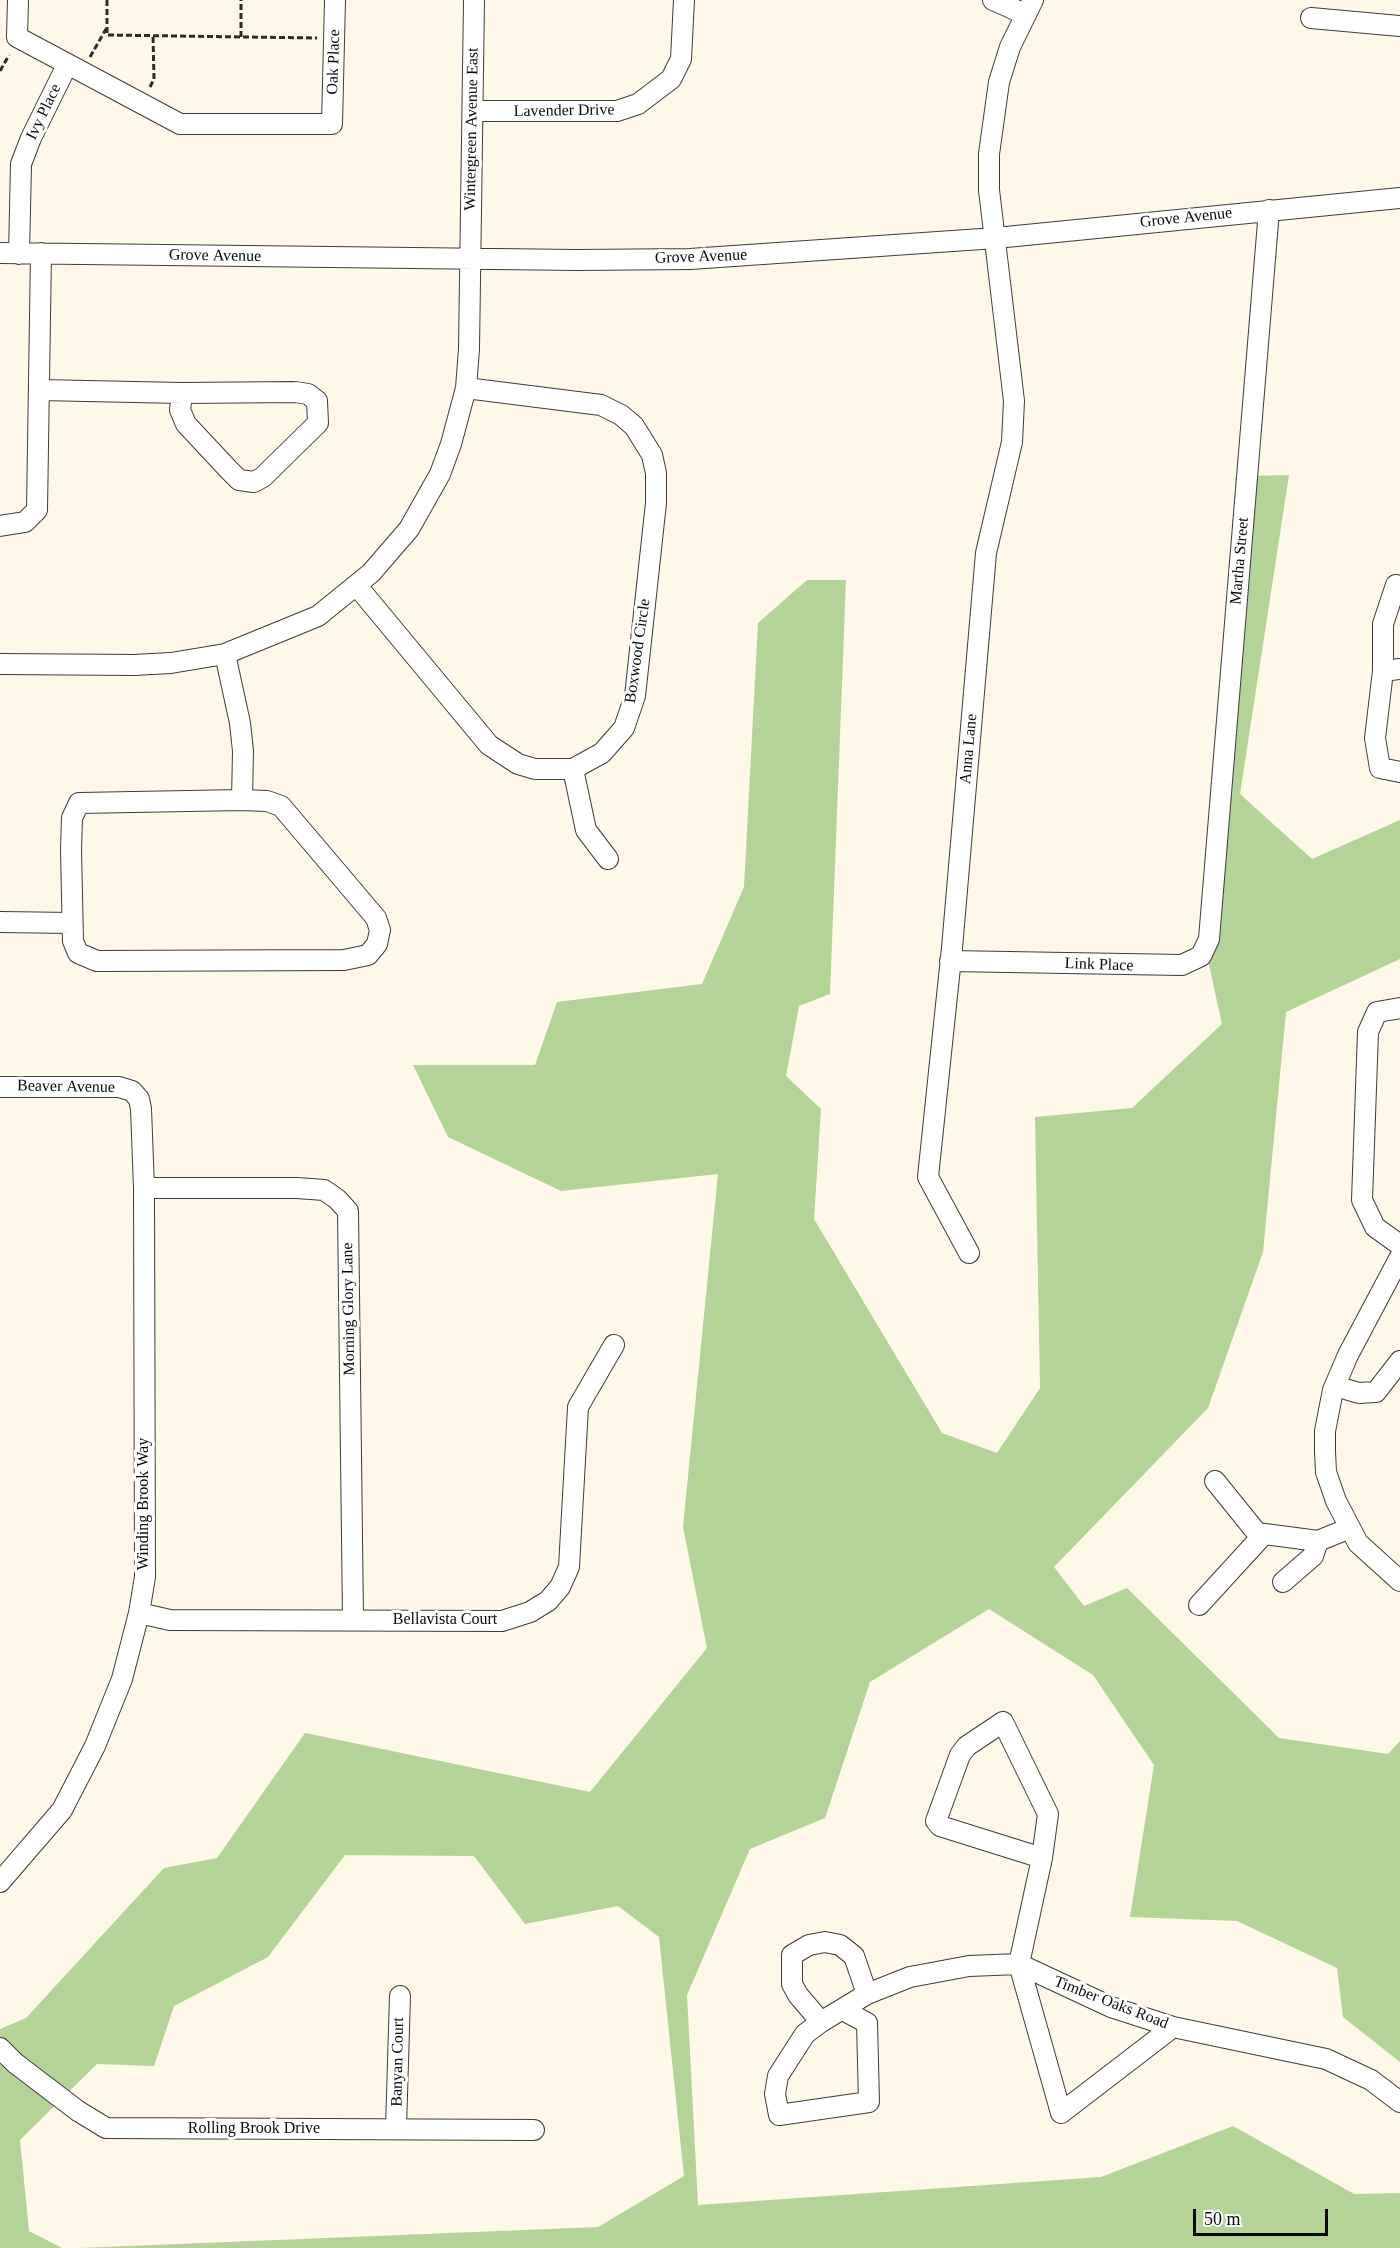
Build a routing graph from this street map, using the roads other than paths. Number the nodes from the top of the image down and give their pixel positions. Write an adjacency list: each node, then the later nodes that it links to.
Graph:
1 (18, 0): 9 (street, Ivy Place)
2 (335, 0): 9 (street, Oak Place)
3 (474, 0): 10 (street, Wintergreen Avenue East)
4 (684, 0): 10 (street, Lavender Drive)
5 (993, 0): 6 (street)
6 (1028, 7): 13 (street, Anna Lane)
7 (1311, 18): 8 (street)
8 (1400, 26)
9 (75, 69): 14 (street, Ivy Place)
10 (474, 111): 16 (street, Wintergreen Avenue East)
11 (1400, 198): 12 (street, Grove Avenue)
12 (1269, 210): 13 (street, Grove Avenue); 30 (street, Martha Street)
13 (996, 238): 16 (street, Grove Avenue); 33 (street, Anna Lane)
14 (9, 253): 15 (street, Grove Avenue)
15 (41, 253): 16 (street, Grove Avenue); 18 (street)
16 (470, 259): 17 (street, Wintergreen Avenue East)
17 (466, 388): 21 (street, Wintergreen Avenue East); 26 (street, Boxwood Circle)
18 (40, 390): 19 (street); 20 (street)
19 (182, 393): 19 (street)
20 (0, 526)
21 (357, 586): 23 (street, Wintergreen Avenue East); 26 (street)
22 (1400, 586): 25 (street)
23 (225, 654): 24 (street, Wintergreen Avenue East); 28 (street)
24 (0, 664)
25 (1392, 670): 27 (street)
26 (573, 769): 29 (street)
27 (1400, 771)
28 (242, 800): 32 (street); 32 (street)
29 (608, 859)
30 (1211, 913): 33 (street, Link Place)
31 (0, 922): 32 (street)
32 (72, 922)
33 (950, 961): 39 (street, Anna Lane)
34 (1400, 1008): 38 (street)
35 (0, 1087): 36 (street, Beaver Avenue)
36 (132, 1091): 37 (street, Winding Brook Way)
37 (144, 1188): 51 (street, Winding Brook Way); 52 (street, Morning Glory Lane)
38 (1400, 1245)
39 (969, 1253)
40 (1400, 1257): 43 (street)
41 (614, 1345): 52 (street, Bellavista Court)
42 (1400, 1361): 43 (street)
43 (1335, 1386): 45 (street)
44 (1215, 1481): 46 (street)
45 (1350, 1528): 47 (street); 48 (street)
46 (1264, 1534): 47 (street); 50 (street)
47 (1318, 1541): 49 (street)
48 (1400, 1581)
49 (1283, 1582)
50 (1199, 1605)
51 (139, 1613): 52 (street, Bellavista Court); 54 (street, Winding Brook Way)
52 (353, 1619)
53 (1042, 1858): 53 (street); 55 (street)
54 (0, 1882)
55 (1019, 1964): 56 (street, Timber Oaks Road); 60 (street, Timber Oaks Road); 60 (street)
56 (867, 1994): 58 (street, Timber Oaks Road); 59 (street)
57 (400, 1996): 63 (street, Banyan Court)
58 (843, 2010): 59 (street, Timber Oaks Road); 59 (street, Timber Oaks Road)
59 (821, 2022)
60 (1173, 2027): 62 (street, Timber Oaks Road)
61 (0, 2048): 63 (street, Rolling Brook Drive)
62 (1400, 2102)
63 (396, 2128): 64 (street, Rolling Brook Drive)
64 (534, 2130)

